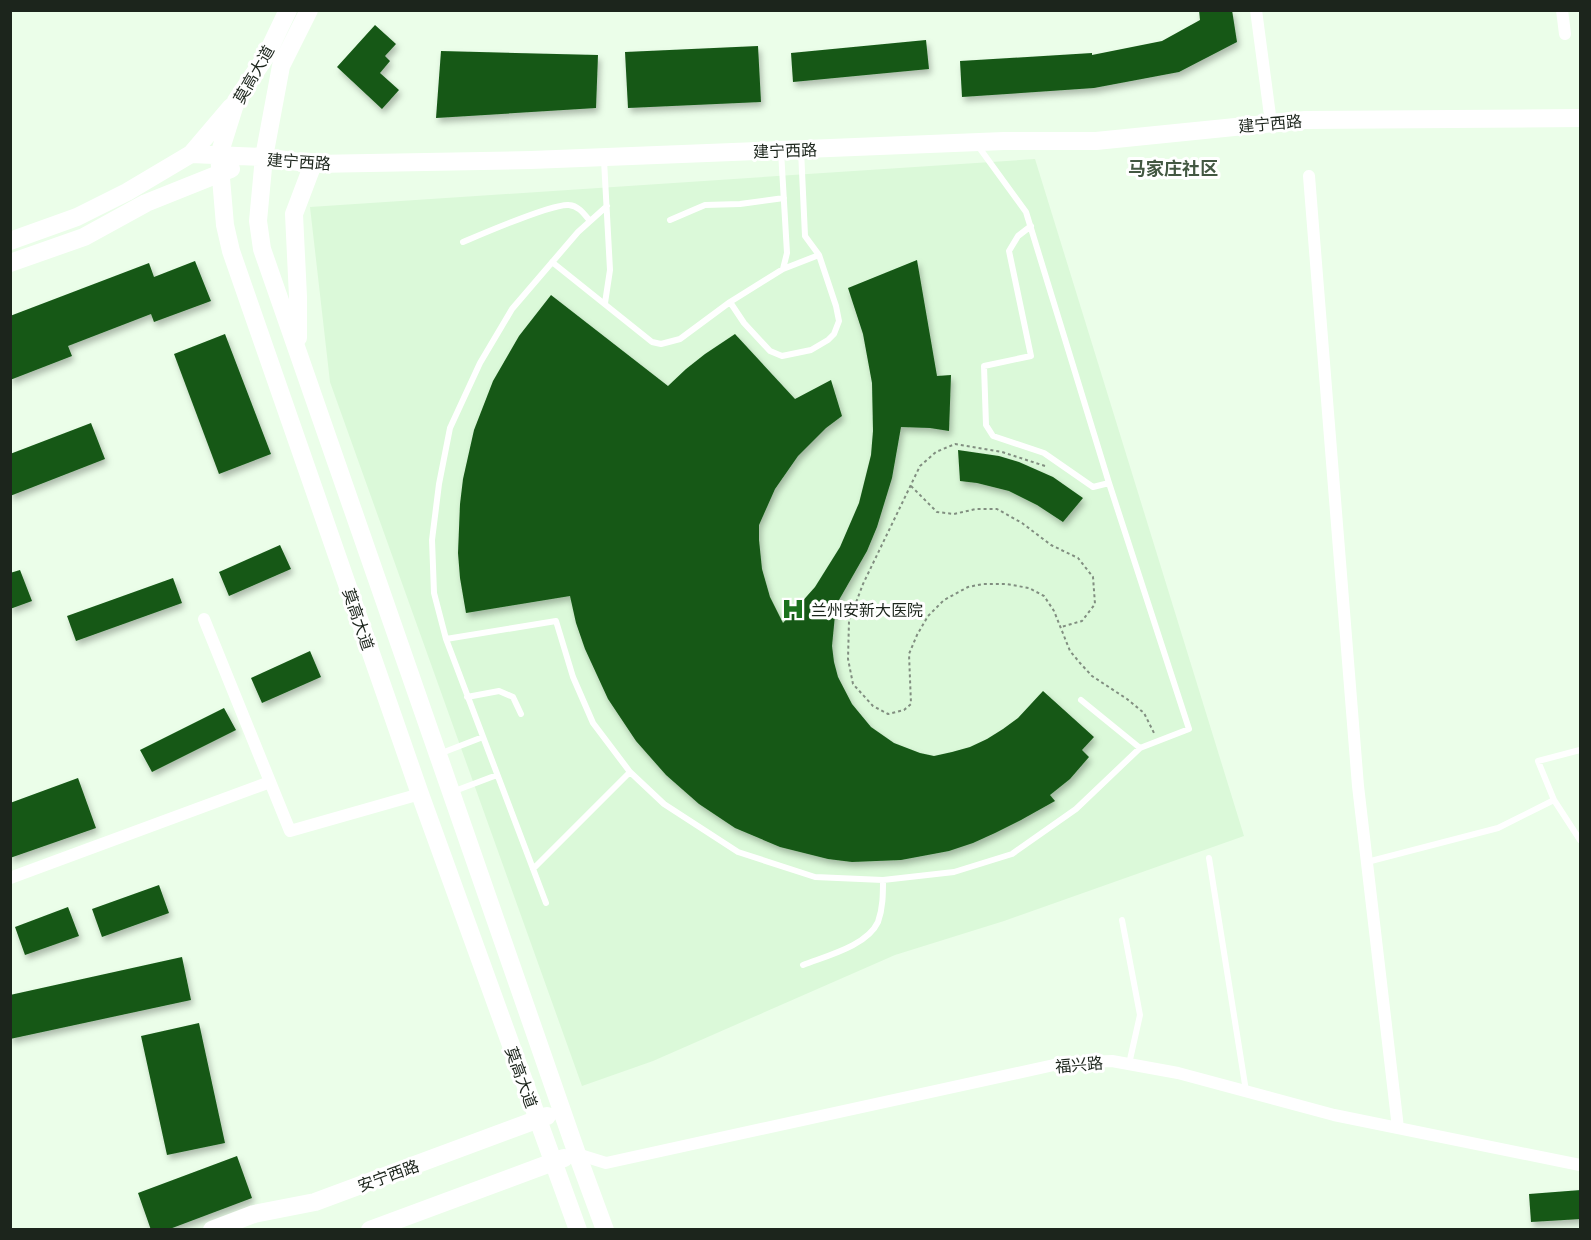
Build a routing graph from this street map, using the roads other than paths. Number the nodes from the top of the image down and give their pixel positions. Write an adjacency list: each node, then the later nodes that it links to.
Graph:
1 (288, 10): 6 (main road, 莫高大道)
2 (309, 10): 13 (main road, 莫高大道)
3 (1256, 10): 8 (street)
4 (1562, 10): 5 (street)
5 (1565, 34)
6 (236, 101): 12 (main road); 15 (main road, 莫高大道)
7 (1581, 118): 8 (main road, 建宁西路)
8 (1271, 123): 9 (main road, 建宁西路)
9 (974, 142): 10 (main road, 建宁西路); 22 (lane)
10 (801, 149): 11 (main road, 建宁西路); 25 (lane)
11 (781, 150): 14 (main road, 建宁西路); 18 (lane)
12 (191, 154): 15 (main road, 建宁西路); 23 (main road)
13 (264, 157): 15 (main road, 建宁西路); 16 (main road, 建宁西路); 31 (main road, 莫高大道)
14 (604, 157): 16 (main road, 建宁西路); 19 (lane)
15 (220, 164): 27 (main road); 46 (main road, 莫高大道)
16 (313, 164): 31 (main road)
17 (1309, 176): 50 (street)
18 (784, 198): 20 (lane); 28 (lane)
19 (607, 206): 21 (lane); 30 (lane)
20 (670, 220)
21 (590, 221): 24 (lane); 26 (lane)
22 (1030, 226): 32 (lane); 32 (lane)
23 (10, 241)
24 (463, 242)
25 (819, 255): 28 (lane); 29 (lane)
26 (552, 262): 30 (lane); 34 (lane)
27 (10, 263)
28 (783, 269): 29 (lane)
29 (730, 302): 30 (lane)
30 (605, 303)
31 (298, 354): 41 (main road, 莫高大道)
32 (1109, 483): 39 (lane)
33 (204, 619): 44 (street)
34 (446, 639): 35 (lane); 42 (lane)
35 (467, 697): 37 (lane); 38 (lane)
36 (1082, 700): 39 (lane)
37 (521, 714)
38 (483, 737): 41 (lane); 43 (lane)
39 (1140, 748): 53 (lane)
40 (1581, 750): 47 (lane)
41 (438, 755): 45 (main road, 莫高大道)
42 (630, 772): 51 (lane); 53 (lane)
43 (497, 775): 45 (lane); 51 (lane)
44 (270, 782): 46 (street); 52 (street)
45 (451, 792): 59 (main road, 莫高大道)
46 (420, 794): 60 (main road, 莫高大道)
47 (1554, 800): 48 (lane); 50 (lane)
48 (1581, 840)
49 (1209, 858): 58 (lane)
50 (1367, 862): 61 (street)
51 (533, 869): 54 (lane)
52 (10, 878)
53 (883, 880): 56 (lane)
54 (546, 903)
55 (1122, 920): 57 (lane)
56 (803, 965)
57 (1129, 1064): 58 (street, 福兴路); 62 (street, 福兴路)
58 (1246, 1092): 61 (street, 福兴路)
59 (562, 1109): 60 (main road, 安宁西路); 62 (main road, 莫高大道)
60 (538, 1120): 63 (main road, 莫高大道); 65 (main road, 安宁西路)
61 (1398, 1128): 64 (street, 福兴路)
62 (577, 1154): 63 (main road); 68 (main road, 莫高大道)
63 (553, 1162): 66 (main road); 67 (main road, 莫高大道)
64 (1581, 1165)
65 (212, 1230)
66 (370, 1230)
67 (578, 1230)
68 (605, 1230)

